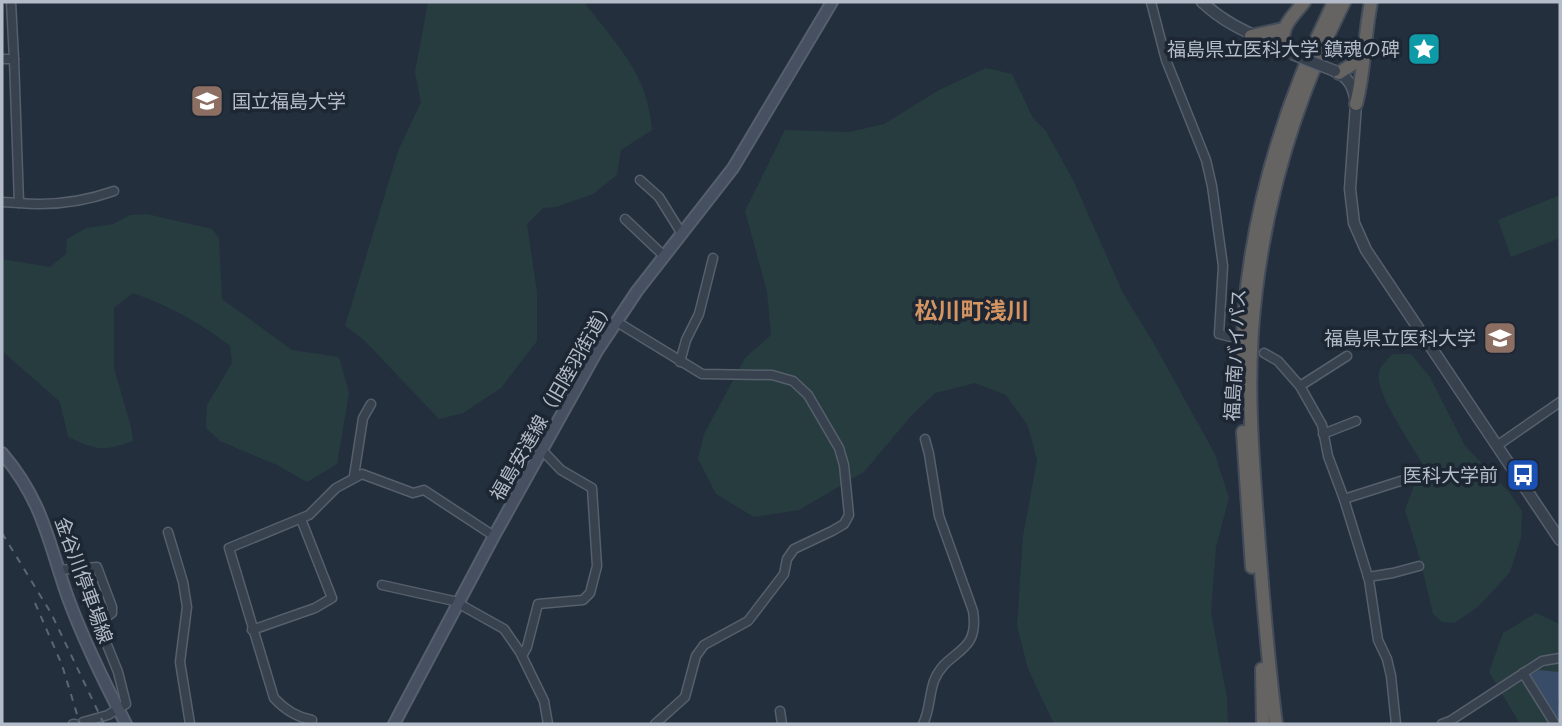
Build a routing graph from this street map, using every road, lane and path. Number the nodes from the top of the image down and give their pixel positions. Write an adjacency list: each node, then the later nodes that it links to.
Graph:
1 (11, 2): 14 (street)
2 (832, 2): 22 (main road, 福島安達線（旧陸羽街道）)
3 (1151, 2): 26 (street)
4 (1202, 2): 11 (street)
5 (1304, 2): 10 (highway)
6 (1334, 2): 66 (highway, 福島南バイパス)
7 (1344, 2): 67 (highway, 福島南バイパス)
8 (1371, 2): 9 (highway)
9 (1367, 19): 15 (highway); 16 (highway)
10 (1283, 29): 11 (highway); 12 (highway)
11 (1251, 36): 12 (street)
12 (1289, 52): 15 (street, bridge)
13 (2, 59): 14 (street)
14 (14, 59): 20 (street)
15 (1337, 72): 16 (street)
16 (1356, 104): 36 (street)
17 (640, 180): 22 (street)
18 (114, 191): 20 (street)
19 (2, 202): 20 (street)
20 (19, 203)
21 (625, 219): 23 (street)
22 (682, 234): 23 (main road, 福島安達線（旧陸羽街道）)
23 (664, 256): 25 (main road, 福島安達線（旧陸羽街道）)
24 (713, 258): 29 (street)
25 (617, 322): 29 (street); 37 (main road, 福島安達線（旧陸羽街道）)
26 (1231, 337)
27 (1264, 353): 30 (street)
28 (1347, 356): 30 (street)
29 (680, 362): 63 (street)
30 (1300, 386): 34 (street)
31 (1560, 402): 36 (street)
32 (371, 404): 39 (street)
33 (1356, 421): 34 (street)
34 (1324, 434): 41 (street)
35 (925, 439): 65 (street)
36 (1498, 446): 45 (street)
37 (541, 449): 44 (main road, 福島安達線（旧陸羽街道）); 52 (street)
38 (2, 453): 47 (main road, 金谷川停車場線)
39 (354, 477): 42 (street); 44 (street)
40 (1410, 478): 41 (street)
41 (1344, 499): 48 (street)
42 (301, 519): 51 (street); 51 (street)
43 (168, 532): 59 (street)
44 (494, 536): 50 (main road, 福島安達線（旧陸羽街道）)
45 (1560, 540)
46 (1419, 566): 48 (street)
47 (60, 570): 55 (main road, 金谷川停車場線); 55 (street)
48 (1368, 577): 68 (street)
49 (382, 585): 50 (street)
50 (459, 604): 52 (street); 61 (main road, 福島安達線（旧陸羽街道）)
51 (253, 630): 60 (street)
52 (522, 656): 62 (street)
53 (1560, 658): 54 (street)
54 (1523, 673): 69 (street); 70 (street)
55 (118, 709): 57 (street); 58 (main road, 金谷川停車場線)
56 (780, 711): 64 (street)
57 (77, 723)
58 (126, 724)
59 (190, 724)
60 (311, 724)
61 (394, 724)
62 (548, 724)
63 (655, 724)
64 (782, 724)
65 (923, 724)
66 (1265, 724)
67 (1276, 724)
68 (1396, 724)
69 (1442, 724)
70 (1555, 724)

